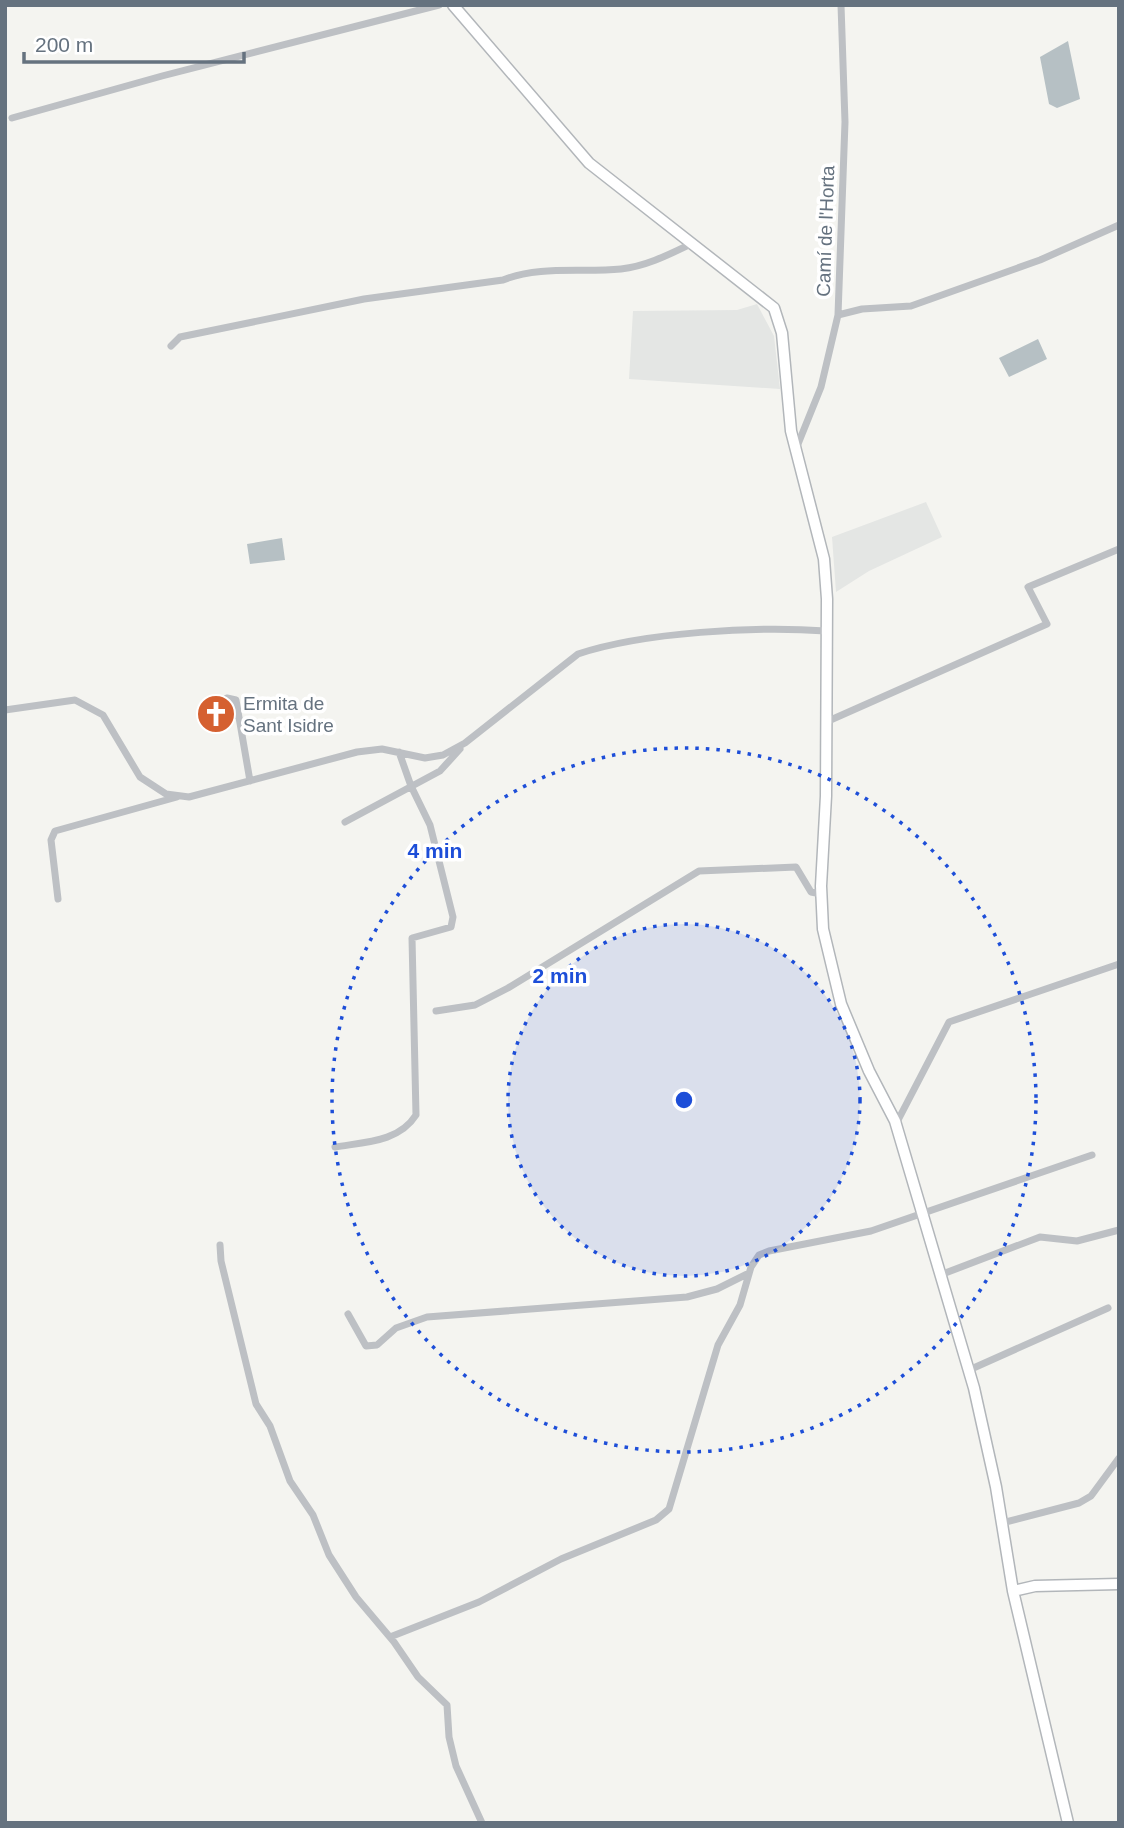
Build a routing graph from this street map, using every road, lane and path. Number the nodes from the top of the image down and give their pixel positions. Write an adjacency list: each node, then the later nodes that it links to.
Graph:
1 (439, 5): 4 (street)
2 (453, 5): 6 (main road)
3 (841, 5): 7 (street, Camí de l'Horta)
4 (12, 118)
5 (1119, 225): 7 (street)
6 (694, 243): 8 (street); 9 (main road)
7 (838, 315): 9 (street, Camí de l'Horta)
8 (171, 346)
9 (796, 451): 11 (main road)
10 (1119, 549): 14 (street)
11 (826, 631): 14 (main road); 15 (street)
12 (5, 710): 19 (street)
13 (238, 714): 17 (street)
14 (826, 722): 21 (main road)
15 (465, 743): 16 (street); 18 (street)
16 (399, 752): 17 (street); 18 (street)
17 (250, 781): 19 (street)
18 (411, 786): 20 (street); 26 (street)
19 (181, 796): 22 (street)
20 (345, 822)
21 (821, 894): 24 (street); 25 (main road)
22 (58, 899)
23 (1119, 964): 25 (street)
24 (436, 1012)
25 (895, 1125): 28 (main road)
26 (335, 1147)
27 (1092, 1155): 28 (street)
28 (921, 1213): 31 (street); 32 (main road)
29 (1119, 1230): 32 (street)
30 (220, 1245): 40 (street)
31 (749, 1273): 34 (street); 40 (street)
32 (940, 1275): 35 (main road)
33 (1108, 1308): 35 (street)
34 (348, 1314)
35 (969, 1370): 37 (main road)
36 (1119, 1458): 37 (street)
37 (1002, 1523): 39 (main road)
38 (1119, 1584): 39 (main road)
39 (1013, 1591): 42 (main road)
40 (390, 1637): 41 (street)
41 (482, 1823)
42 (1068, 1823)

